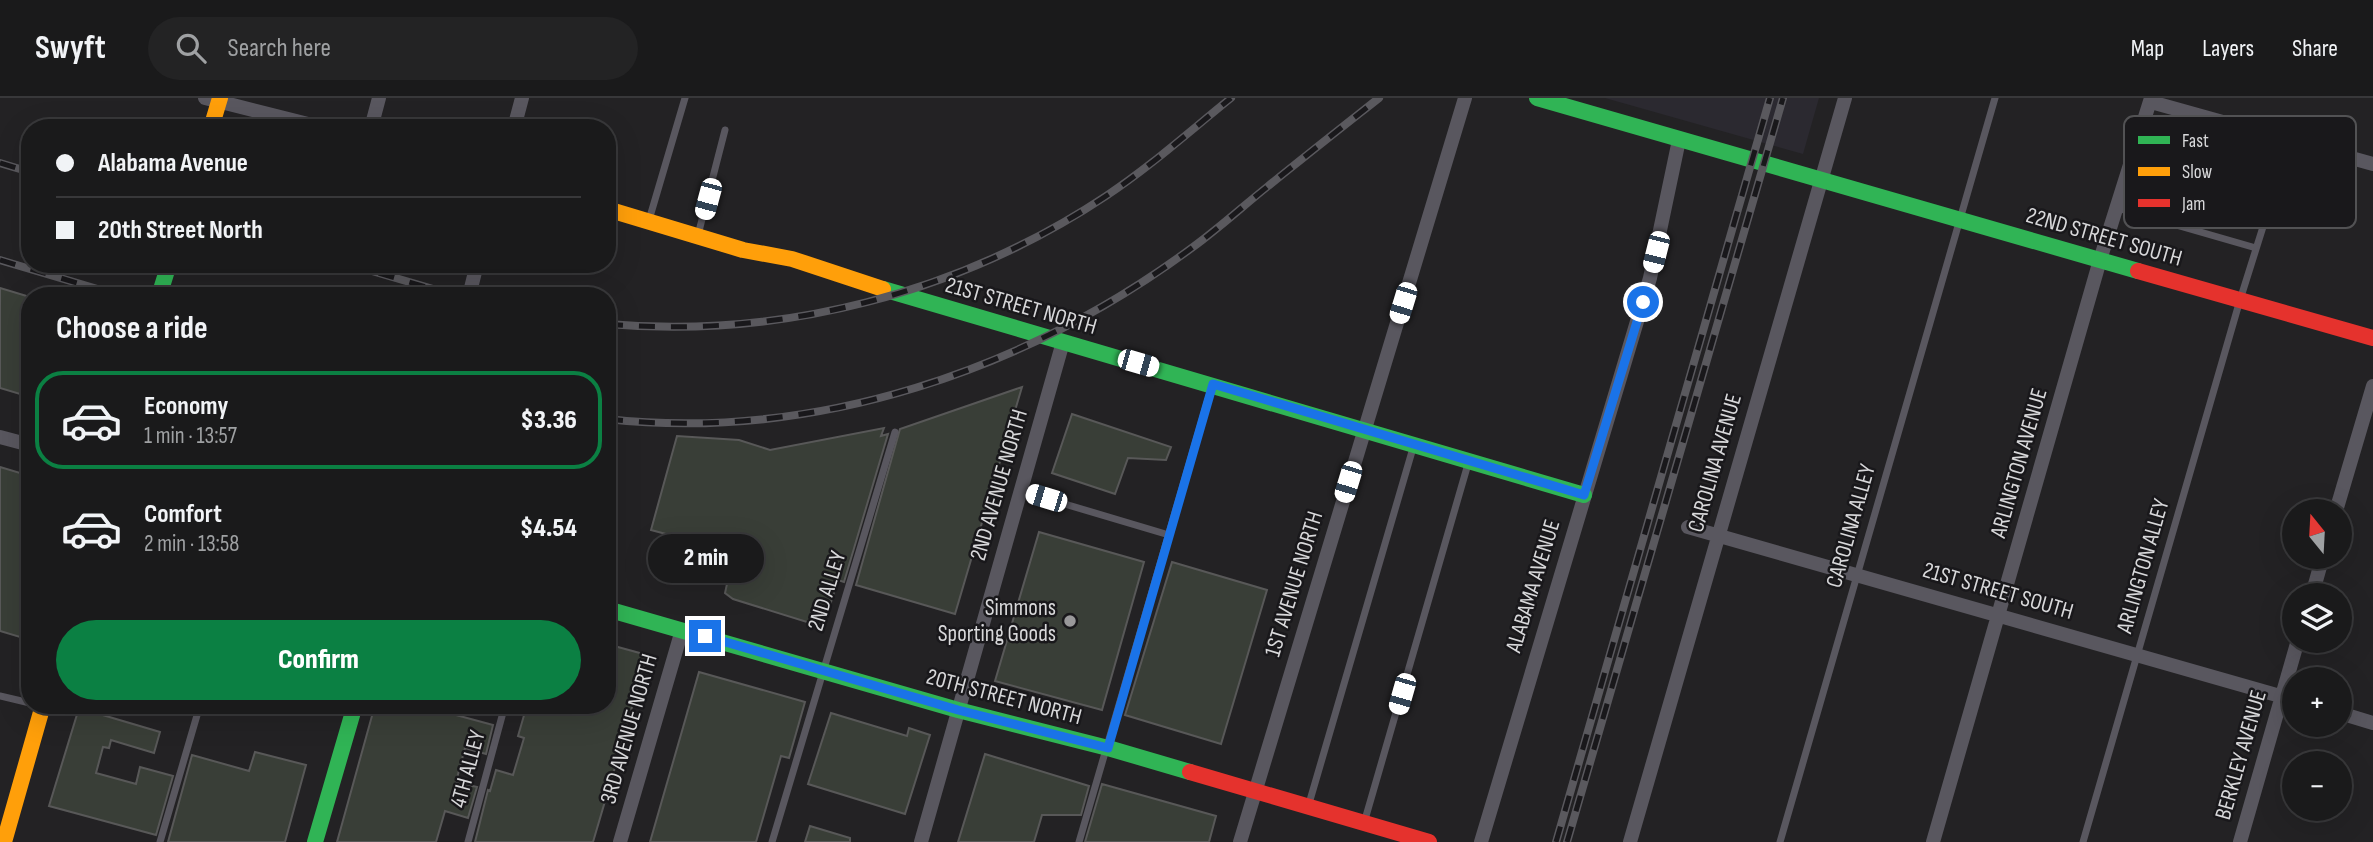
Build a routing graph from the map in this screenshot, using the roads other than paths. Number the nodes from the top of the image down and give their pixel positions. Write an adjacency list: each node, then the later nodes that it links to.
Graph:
1 (379, 98): 13 (street)
2 (522, 98): 14 (street)
3 (685, 98): 24 (lane)
4 (1465, 98): 36 (street, 1ST AVENUE NORTH)
5 (1537, 98): 16 (street, 22ND STREET SOUTH)
6 (1845, 98): 19 (street, CAROLINA AVENUE)
7 (1995, 98): 25 (lane)
8 (215, 99): 11 (street); 12 (street)
9 (2151, 100): 10 (street)
10 (2207, 116)
11 (212, 119)
12 (290, 119)
13 (373, 119)
14 (516, 119)
15 (725, 130): 28 (lane)
16 (1679, 140): 19 (street, 22ND STREET SOUTH); 43 (street, ALABAMA AVENUE)
17 (2356, 159): 18 (street)
18 (2373, 164)
19 (1822, 180): 25 (street, 22ND STREET SOUTH); 47 (street, CAROLINA AVENUE)
20 (2124, 187): 21 (street, ARLINGTON AVENUE)
21 (2117, 208): 22 (lane); 30 (street, ARLINGTON AVENUE)
22 (2124, 210)
23 (616, 211): 24 (street, 21ST STREET NORTH)
24 (649, 220): 28 (street, 21ST STREET NORTH)
25 (1960, 220): 30 (street, 22ND STREET SOUTH); 48 (lane, CAROLINA ALLEY)
26 (2186, 228): 29 (lane)
27 (2262, 228): 29 (lane, ARLINGTON ALLEY)
28 (698, 236): 33 (street, 21ST STREET NORTH)
29 (2256, 248): 31 (lane, ARLINGTON ALLEY)
30 (2100, 260): 31 (street, 22ND STREET SOUTH); 50 (street, ARLINGTON AVENUE)
31 (2240, 300): 32 (street, 22ND STREET SOUTH); 52 (lane, ARLINGTON ALLEY)
32 (2373, 338)
33 (1063, 342): 34 (street, 21ST STREET NORTH); 42 (street, 2ND AVENUE NORTH)
34 (1213, 384): 36 (street, 21ST STREET NORTH); 46 (lane)
35 (2373, 386): 44 (street)
36 (1364, 430): 40 (street, 21ST STREET NORTH); 66 (street, 1ST AVENUE NORTH)
37 (895, 432): 53 (lane, 2ND ALLEY)
38 (0, 437): 39 (street)
39 (21, 443)
40 (1414, 445): 41 (street, 21ST STREET NORTH); 67 (lane)
41 (1469, 461): 43 (street, 21ST STREET NORTH); 68 (lane)
42 (1021, 491): 46 (lane); 57 (street, 2ND AVENUE NORTH)
43 (1584, 495): 79 (street, ALABAMA AVENUE)
44 (2340, 499)
45 (1688, 527): 47 (street, 21ST STREET SOUTH)
46 (1169, 535): 65 (lane)
47 (1717, 536): 48 (street, 21ST STREET SOUTH); 80 (street, CAROLINA AVENUE)
48 (1857, 574): 50 (street, 21ST STREET SOUTH); 81 (lane, CAROLINA ALLEY)
49 (616, 612): 51 (street, 20TH STREET NORTH)
50 (1999, 614): 52 (street, 21ST STREET SOUTH); 82 (street, ARLINGTON AVENUE)
51 (682, 630): 53 (street, 20TH STREET NORTH); 73 (street, 3RD AVENUE NORTH)
52 (2137, 656): 55 (street, 21ST STREET SOUTH); 83 (lane, ARLINGTON ALLEY)
53 (824, 670): 57 (street, 20TH STREET NORTH); 74 (lane, 2ND ALLEY)
54 (0, 696): 56 (lane)
55 (2282, 696)
56 (21, 701)
57 (958, 710): 65 (street, 20TH STREET NORTH); 75 (street, 2ND AVENUE NORTH)
58 (40, 714): 69 (street)
59 (197, 714): 70 (lane)
60 (352, 714): 71 (street)
61 (503, 714): 72 (lane, 4TH ALLEY)
62 (2282, 716): 84 (street, BERKLEY AVENUE)
63 (2352, 717): 64 (street)
64 (2373, 723)
65 (1108, 748): 66 (street, 20TH STREET NORTH); 76 (lane)
66 (1255, 792): 67 (street, 20TH STREET NORTH); 77 (street, 1ST AVENUE NORTH)
67 (1308, 807): 68 (street, 20TH STREET NORTH)
68 (1364, 823): 78 (street, 20TH STREET NORTH)
69 (7, 840)
70 (160, 842)
71 (315, 842)
72 (468, 842)
73 (620, 842)
74 (772, 842)
75 (921, 842)
76 (1079, 842)
77 (1240, 842)
78 (1429, 842)
79 (1481, 842)
80 (1630, 842)
81 (1780, 842)
82 (1933, 842)
83 (2083, 842)
84 (2240, 842)

